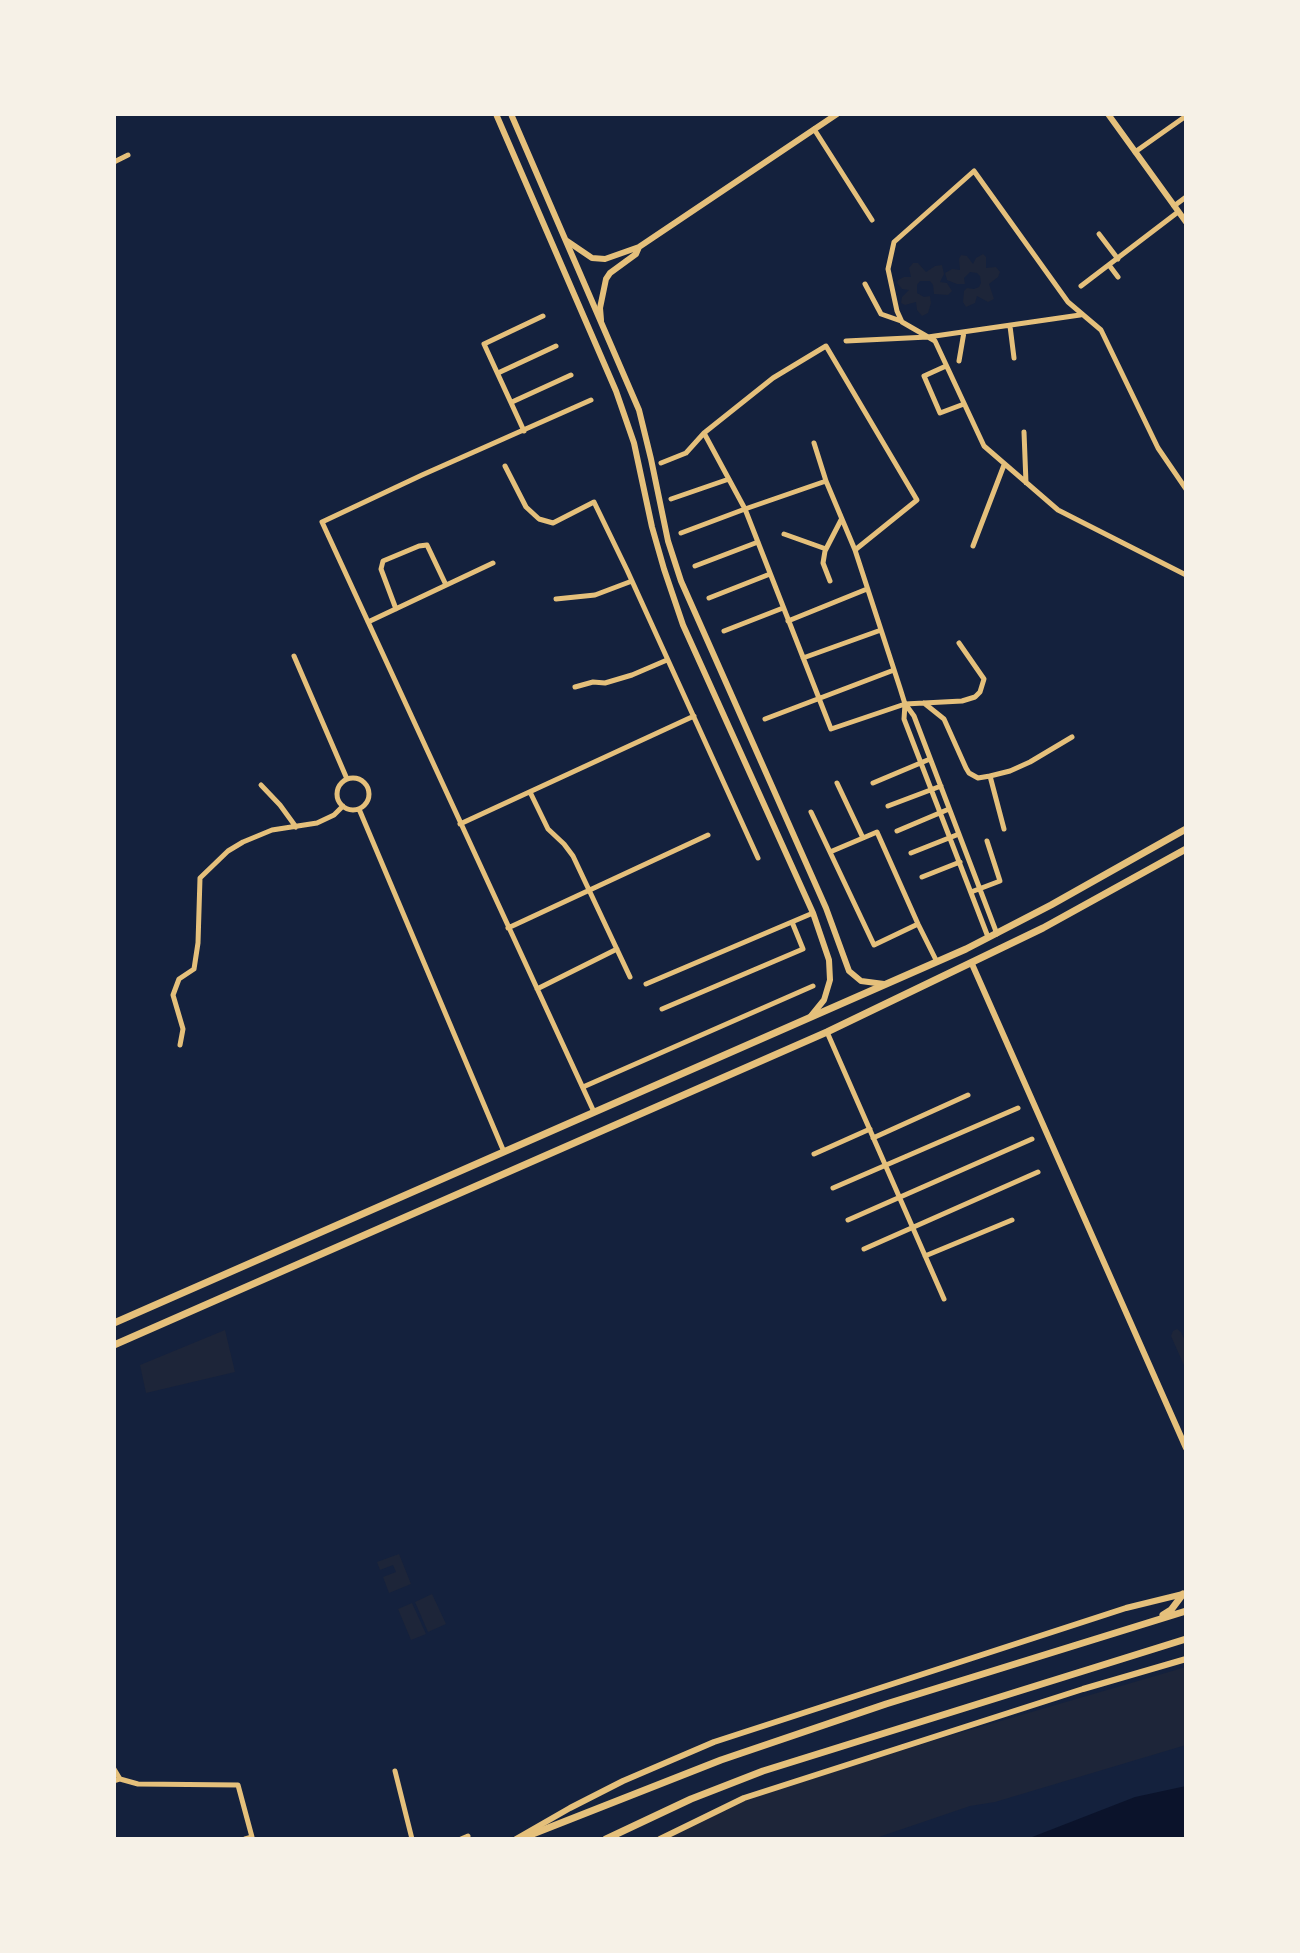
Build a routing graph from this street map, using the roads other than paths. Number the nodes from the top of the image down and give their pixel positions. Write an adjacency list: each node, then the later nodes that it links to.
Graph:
1 (496, 114): 123 (street)
2 (511, 114): 15 (street)
3 (837, 114): 6 (street)
4 (1108, 114): 7 (street)
5 (1186, 116): 7 (street)
6 (814, 129): 12 (street); 16 (street)
7 (1135, 152): 11 (street)
8 (128, 155): 9 (street)
9 (114, 162)
10 (1186, 197): 11 (street)
11 (1176, 209): 13 (street); 17 (street)
12 (872, 220)
13 (1186, 222)
14 (1099, 234): 17 (street)
15 (564, 239): 16 (street); 24 (street)
16 (639, 247): 24 (street)
17 (1118, 259): 18 (street)
18 (1109, 265): 19 (street); 21 (street)
19 (1118, 277)
20 (865, 284): 25 (street)
21 (1081, 286)
22 (1081, 315): 25 (street); 26 (street); 49 (street)
23 (543, 316): 34 (street)
24 (601, 322): 122 (street)
25 (902, 322): 28 (street)
26 (1010, 326): 27 (street); 31 (street)
27 (964, 332): 28 (street); 32 (street)
28 (928, 337): 29 (street); 33 (street)
29 (846, 341)
30 (556, 346): 34 (street)
31 (1014, 358)
32 (959, 361)
33 (946, 366): 38 (street); 38 (street)
34 (498, 373): 37 (street)
35 (571, 375): 37 (street)
36 (591, 400): 39 (street)
37 (512, 402): 39 (street)
38 (964, 404): 44 (street)
39 (524, 431): 72 (street)
40 (1024, 432): 48 (street)
41 (704, 433): 43 (street); 46 (street); 58 (street)
42 (814, 443): 47 (street)
43 (661, 463)
44 (1004, 465): 48 (street); 56 (street)
45 (505, 466): 63 (street)
46 (729, 479): 50 (street); 51 (street)
47 (826, 481): 51 (street); 52 (street)
48 (1026, 484): 62 (street)
49 (1186, 489)
50 (671, 499)
51 (745, 509): 53 (street); 55 (street)
52 (841, 519): 57 (street); 58 (street)
53 (681, 533)
54 (784, 534): 57 (street)
55 (758, 542): 60 (street); 61 (street)
56 (973, 546)
57 (826, 549): 64 (street)
58 (855, 550): 66 (street)
59 (493, 563): 65 (street)
60 (695, 566)
61 (770, 574): 67 (street); 69 (street)
62 (1186, 575)
63 (632, 581): 68 (street); 78 (street)
64 (830, 581)
65 (446, 585): 70 (street); 70 (street)
66 (867, 589): 71 (street); 73 (street)
67 (709, 598)
68 (556, 599)
69 (783, 608): 71 (street); 74 (street)
70 (396, 609): 72 (street)
71 (788, 621): 77 (street)
72 (368, 622): 103 (street)
73 (881, 630): 77 (street); 79 (street)
74 (724, 631)
75 (959, 643): 82 (street)
76 (294, 656): 90 (street)
77 (803, 658): 81 (street)
78 (667, 660): 80 (street); 84 (street)
79 (894, 670): 81 (street); 83 (street)
80 (575, 687)
81 (818, 698): 83 (street); 85 (street)
82 (924, 702): 83 (street); 89 (street)
83 (905, 704): 87 (street); 88 (street)
84 (694, 716): 96 (street); 116 (street)
85 (765, 719)
86 (1072, 737): 89 (street)
87 (930, 759): 88 (street); 94 (street)
88 (921, 762): 92 (street); 95 (street)
89 (990, 776): 105 (street)
90 (347, 779): 97 (street); 99 (street)
91 (837, 783): 111 (street)
92 (873, 783)
93 (261, 785): 104 (street)
94 (941, 786): 95 (street); 100 (street)
95 (932, 789): 98 (street); 102 (street)
96 (530, 792): 103 (street); 120 (street)
97 (343, 806): 99 (street); 104 (street)
98 (888, 806)
99 (359, 809): 147 (street)
100 (949, 809): 102 (street); 108 (street)
101 (811, 812): 114 (street)
102 (941, 812): 107 (street); 110 (street)
103 (460, 824): 126 (street)
104 (296, 827): 139 (street)
105 (1004, 829)
106 (1186, 829): 127 (main road)
107 (897, 831)
108 (959, 834): 110 (street); 119 (street)
109 (708, 835): 120 (street)
110 (951, 837): 115 (street); 117 (street)
111 (863, 838): 114 (street); 125 (street)
112 (987, 841): 119 (street)
113 (1186, 849): 130 (main road)
114 (830, 852): 125 (street)
115 (911, 853)
116 (758, 858)
117 (960, 862): 118 (street); 121 (street)
118 (922, 877)
119 (981, 889): 121 (street); 127 (street)
120 (589, 890): 126 (street); 128 (street)
121 (971, 892): 127 (street)
122 (826, 908): 123 (street); 133 (street)
123 (813, 913): 124 (street); 137 (street)
124 (792, 922): 132 (street); 136 (street)
125 (918, 924): 129 (street)
126 (508, 928): 135 (street)
127 (992, 936): 129 (main road)
128 (617, 949): 131 (street); 135 (street)
129 (937, 962): 133 (main road)
130 (972, 964): 138 (main road); 163 (street)
131 (630, 977)
132 (646, 984)
133 (888, 984): 137 (main road)
134 (813, 986): 140 (street)
135 (537, 989): 140 (street)
136 (662, 1009)
137 (808, 1019): 143 (main road)
138 (827, 1032): 144 (street); 159 (main road)
139 (180, 1045)
140 (583, 1087): 143 (street)
141 (968, 1095): 145 (street)
142 (1018, 1108): 149 (street)
143 (595, 1113): 147 (main road)
144 (870, 1129): 145 (street); 148 (street)
145 (873, 1138): 149 (street)
146 (1032, 1139): 152 (street)
147 (504, 1153): 156 (main road)
148 (814, 1154)
149 (886, 1167): 151 (street); 152 (street)
150 (1038, 1172): 155 (street)
151 (833, 1188)
152 (899, 1198): 153 (street); 155 (street)
153 (848, 1220)
154 (1012, 1220): 158 (street)
155 (913, 1228): 157 (street); 158 (street)
156 (293, 1246): 159 (main road); 161 (main road)
157 (864, 1249)
158 (925, 1256): 160 (street)
159 (302, 1262): 162 (main road)
160 (944, 1299)
161 (114, 1323)
162 (114, 1345)
163 (1186, 1448)
164 (1184, 1593): 166 (main road); 176 (street)
165 (1186, 1611): 166 (main road)
166 (1156, 1619): 176 (main road)
167 (1186, 1639): 177 (main road)
168 (1186, 1659): 178 (street)
169 (114, 1769): 171 (street)
170 (395, 1771): 174 (street)
171 (117, 1780): 173 (street)
172 (468, 1836): 175 (street)
173 (245, 1839)
174 (412, 1839)
175 (461, 1839)
176 (518, 1839)
177 (606, 1839)
178 (660, 1839)

